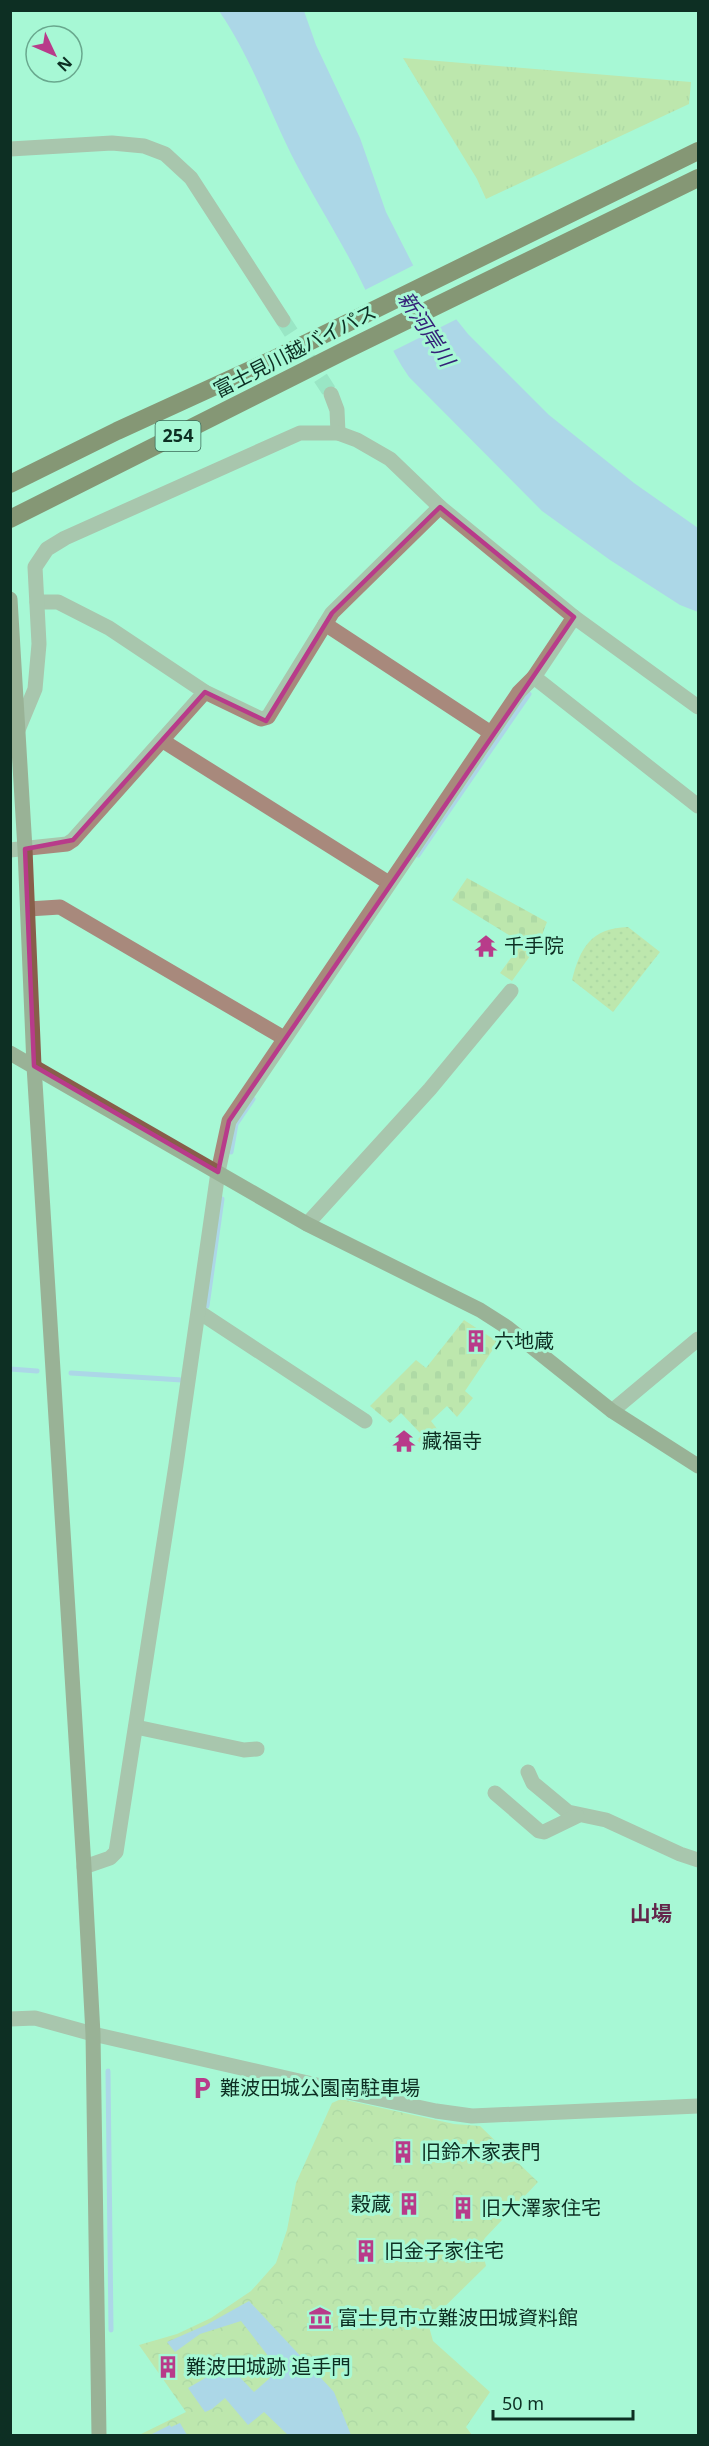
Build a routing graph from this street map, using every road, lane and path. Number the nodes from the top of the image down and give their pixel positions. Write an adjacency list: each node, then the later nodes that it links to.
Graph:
1 (10, 149): 4 (street)
2 (699, 151): 7 (highway, 富士見川越バイパス / 254)
3 (699, 178): 9 (highway, 富士見川越バイパス / 254)
4 (283, 320)
5 (332, 394): 6 (street)
6 (338, 433): 8 (street); 11 (street)
7 (10, 483)
8 (440, 507): 12 (street); 13 (street)
9 (10, 519)
10 (10, 599): 17 (street)
11 (37, 602): 15 (street); 17 (street)
12 (574, 617): 14 (street); 16 (street)
13 (325, 624): 15 (street); 18 (street)
14 (534, 677): 18 (street); 20 (street)
15 (205, 692): 19 (street)
16 (699, 707)
17 (18, 730): 21 (street)
18 (491, 733): 22 (street)
19 (163, 741): 21 (street); 22 (street)
20 (699, 806)
21 (18, 849): 23 (street)
22 (389, 883): 25 (street)
23 (28, 909): 25 (street); 27 (street)
24 (511, 991): 29 (street)
25 (284, 1038): 28 (street)
26 (10, 1053): 27 (street)
27 (34, 1066): 28 (street); 41 (street)
28 (218, 1172): 29 (street); 30 (street)
29 (307, 1224): 32 (street)
30 (199, 1312): 33 (street); 35 (street)
31 (699, 1339): 32 (street)
32 (612, 1411): 34 (street)
33 (364, 1421)
34 (699, 1466)
35 (136, 1728): 36 (street); 41 (street)
36 (257, 1749)
37 (528, 1772): 39 (street)
38 (495, 1792): 39 (street)
39 (578, 1816): 40 (street)
40 (699, 1860)
41 (84, 1867): 43 (street)
42 (10, 2019): 43 (street)
43 (93, 2034): 44 (street); 45 (street)
44 (699, 2106)
45 (99, 2436)

